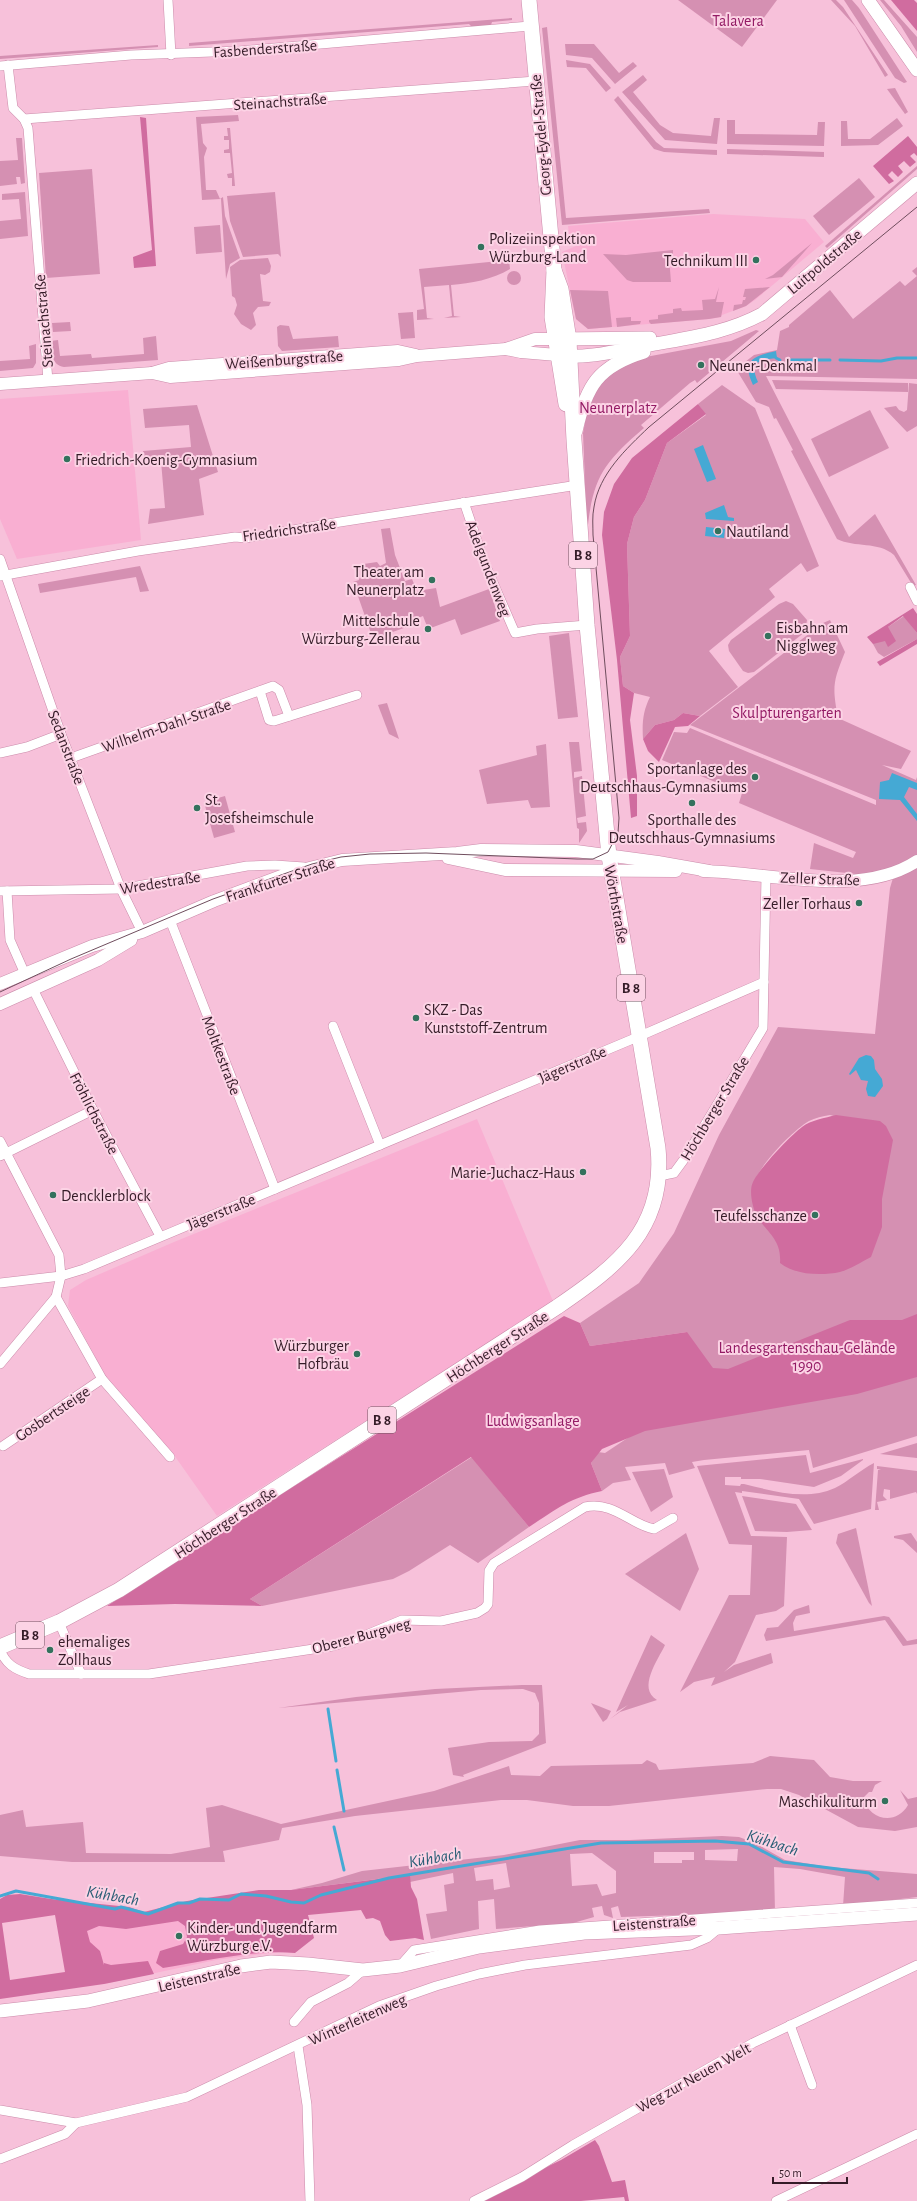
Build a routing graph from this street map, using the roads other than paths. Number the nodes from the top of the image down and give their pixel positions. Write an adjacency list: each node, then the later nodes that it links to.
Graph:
1 (168, 0): 5 (street)
2 (529, 0): 4 (main road, Georg-Eydel-Straße)
3 (868, 0): 7 (main road)
4 (530, 26): 5 (street, Fasbenderstraße); 8 (main road, Georg-Eydel-Straße)
5 (171, 55): 6 (street, Fasbenderstraße)
6 (4, 66): 9 (street, Steinachstraße)
7 (917, 70)
8 (536, 81): 9 (street, Steinachstraße); 11 (main road, Georg-Eydel-Straße)
9 (24, 119): 17 (street, Steinachstraße)
10 (917, 183): 12 (main road, Luitpoldstraße / B 8)
11 (554, 270): 13 (main road, Georg-Eydel-Straße); 14 (main road, Georg-Eydel-Straße)
12 (694, 337): 14 (main road, B 8); 16 (main road, B 8); 19 (main road, B 8)
13 (554, 339): 14 (main road, B 8); 15 (street, Weißenburgstraße); 16 (main road, Georg-Eydel-Straße)
14 (570, 340): 16 (main road, Georg-Eydel-Straße)
15 (506, 349): 16 (street, Weißenburgstraße); 17 (street, Weißenburgstraße)
16 (564, 356): 19 (main road, Wörthstraße / B 8)
17 (48, 381): 18 (street, Weißenburgstraße)
18 (0, 384)
19 (574, 440): 20 (main road, Wörthstraße / B 8)
20 (578, 485): 21 (street, Friedrichstraße); 26 (main road, Wörthstraße / B 8)
21 (464, 502): 23 (street, Friedrichstraße); 26 (street, Adelgundenweg)
22 (0, 559): 23 (street, Sedanstraße)
23 (3, 575): 30 (street, Sedanstraße)
24 (910, 588): 25 (street)
25 (917, 601)
26 (587, 625): 34 (main road, Wörthstraße / B 8)
27 (260, 691): 29 (street, Wilhelm-Dahl-Straße); 29 (street); 32 (street, Wilhelm-Dahl-Straße)
28 (357, 695): 29 (street)
29 (289, 716)
30 (61, 734): 31 (street); 32 (street, Sedanstraße)
31 (0, 753)
32 (72, 758): 40 (street, Sedanstraße)
33 (425, 856): 34 (street, Frankfurter Straße); 36 (street, Frankfurter Straße); 37 (street, Frankfurter Straße)
34 (609, 856): 37 (main road, Wörthstraße / B 8); 38 (street, Frankfurter Straße)
35 (917, 861): 39 (street, Zeller Straße)
36 (313, 866): 40 (street, Wredestraße); 42 (street, Frankfurter Straße)
37 (611, 871): 38 (street, Frankfurter Straße); 50 (main road, Wörthstraße / B 8)
38 (709, 871): 39 (street, Frankfurter Straße)
39 (766, 876): 45 (street, Höchberger Straße)
40 (121, 889): 41 (street, Wredestraße); 43 (street, Sedanstraße)
41 (3, 891): 44 (street, Wredestraße)
42 (170, 920): 43 (street, Frankfurter Straße); 56 (street, Moltkestraße)
43 (142, 932): 44 (street, Frankfurter Straße); 47 (street, Frankfurter Straße)
44 (25, 974): 46 (street, Frankfurter Straße); 47 (street)
45 (764, 982): 50 (street, Jägerstraße); 55 (street, Höchberger Straße)
46 (0, 984)
47 (33, 989): 48 (street, Frankfurter Straße); 51 (street, Fröhlichstraße)
48 (0, 1004)
49 (333, 1026): 53 (street)
50 (640, 1036): 53 (street, Jägerstraße); 55 (main road, Wörthstraße / B 8)
51 (93, 1110): 54 (street); 57 (street, Fröhlichstraße)
52 (0, 1141): 54 (street)
53 (380, 1145): 56 (street, Jägerstraße)
54 (3, 1155): 58 (street)
55 (659, 1176): 66 (main road, Höchberger Straße / B 8)
56 (275, 1189): 57 (street, Jägerstraße)
57 (160, 1236): 58 (street, Jägerstraße)
58 (61, 1276): 59 (street, Jägerstraße); 60 (street)
59 (0, 1283)
60 (56, 1297): 61 (street); 62 (street, Gosbertsteige)
61 (0, 1364)
62 (102, 1379): 63 (street, Gosbertsteige); 64 (street, Gosbertsteige)
63 (3, 1446)
64 (170, 1457)
65 (672, 1518): 68 (street, Oberer Burgweg)
66 (59, 1622): 67 (main road, Höchberger Straße / B 8); 68 (street)
67 (0, 1648): 68 (street, Oberer Burgweg)
68 (81, 1674)
69 (917, 1903): 73 (street, Leistenstraße)
70 (917, 1914): 71 (main road, Leistenstraße)
71 (719, 1928): 73 (main road, Leistenstraße); 78 (street, Winterleitenweg)
72 (917, 1965): 77 (street, Weg zur Neuen Welt)
73 (400, 1966): 74 (main road, Leistenstraße)
74 (363, 1970): 75 (main road, Leistenstraße); 76 (street)
75 (0, 2011)
76 (294, 2022)
77 (790, 2025): 79 (street); 85 (street, Weg zur Neuen Welt)
78 (298, 2046): 81 (street, Winterleitenweg); 84 (street)
79 (812, 2085)
80 (0, 2110): 81 (street, Winterleitenweg)
81 (76, 2123): 83 (street)
82 (917, 2134): 86 (street)
83 (0, 2159)
84 (310, 2201)
85 (474, 2201)
86 (776, 2201)

